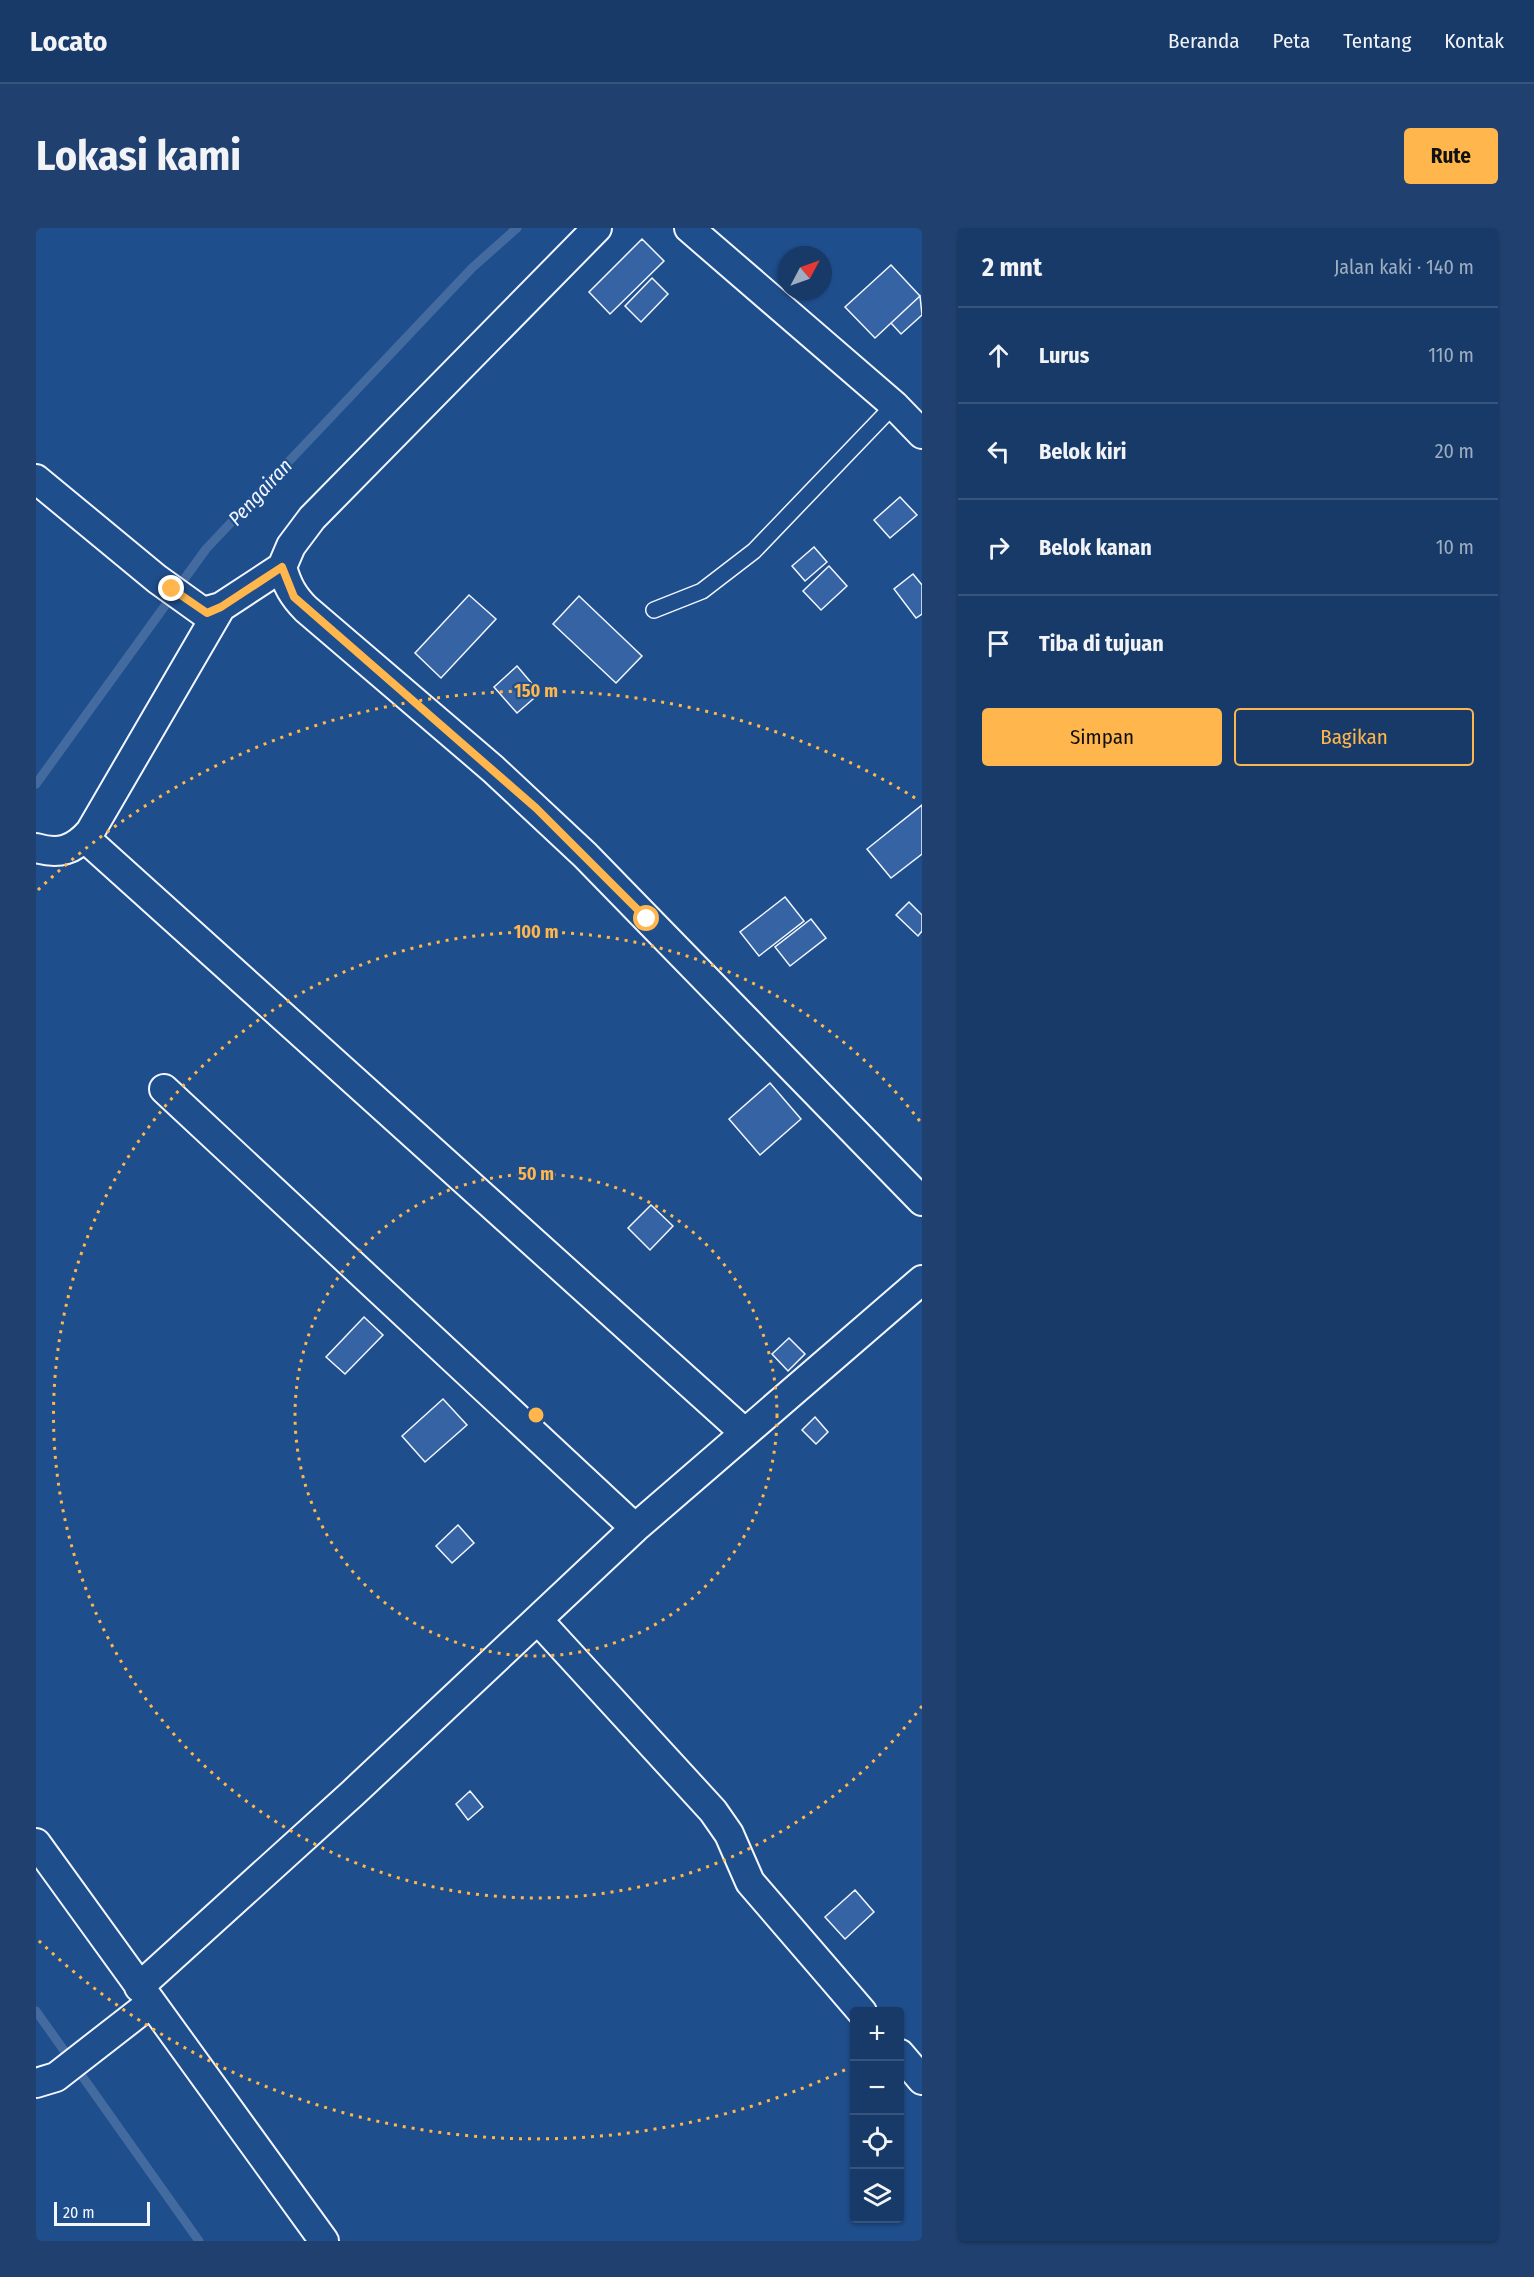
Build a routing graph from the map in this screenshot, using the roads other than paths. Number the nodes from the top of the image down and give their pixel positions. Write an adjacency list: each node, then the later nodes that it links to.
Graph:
1 (597, 228): 6 (street)
2 (689, 228): 3 (street)
3 (894, 405): 4 (street); 8 (lane)
4 (922, 434)
5 (36, 479): 7 (street)
6 (282, 567): 7 (street); 12 (street)
7 (221, 607): 9 (street)
8 (654, 610)
9 (85, 838): 10 (street); 14 (street)
10 (36, 848)
11 (164, 1089): 15 (street)
12 (922, 1201)
13 (922, 1280): 14 (street)
14 (745, 1433): 15 (street)
15 (635, 1528): 16 (street)
16 (538, 1620): 18 (street); 19 (street)
17 (36, 1843): 18 (street)
18 (145, 1995): 21 (street); 23 (street)
19 (858, 2007)
20 (904, 2059): 22 (street)
21 (46, 2080)
22 (922, 2080)
23 (324, 2241)

